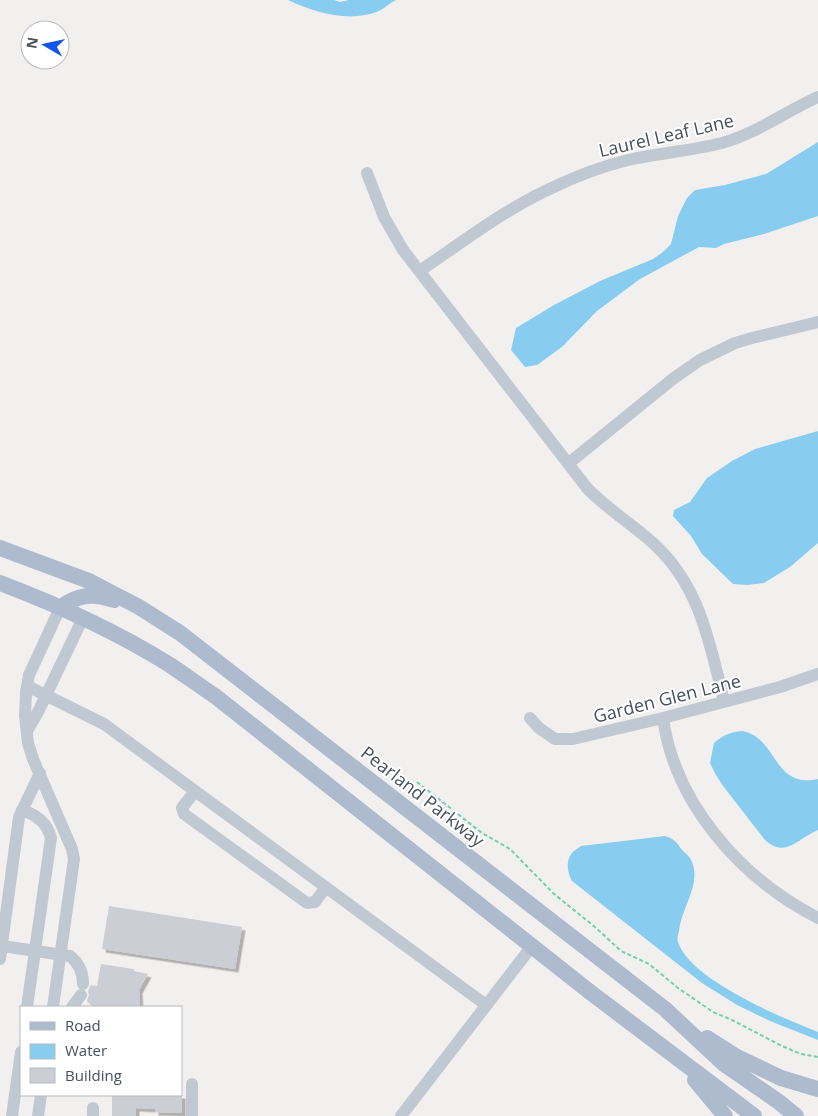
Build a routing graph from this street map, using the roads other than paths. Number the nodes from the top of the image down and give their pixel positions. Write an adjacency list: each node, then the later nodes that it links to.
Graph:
1 (818, 97): 3 (street, Laurel Leaf Lane)
2 (366, 173): 3 (street)
3 (420, 270): 5 (street)
4 (818, 322): 5 (street)
5 (569, 464): 14 (street)
6 (0, 548): 8 (main road, Pearland Parkway)
7 (0, 583): 9 (main road)
8 (139, 607): 9 (main road); 31 (main road, Pearland Parkway)
9 (60, 608): 10 (main road); 12 (street)
10 (83, 618): 13 (street); 23 (main road)
11 (818, 674): 14 (street, Garden Glen Lane)
12 (27, 686): 13 (street); 17 (street)
13 (45, 696): 17 (street); 19 (street)
14 (724, 701): 16 (street, Garden Glen Lane)
15 (530, 718): 16 (street, Garden Glen Lane)
16 (663, 718): 22 (street)
17 (27, 731): 18 (street)
18 (40, 773): 20 (street); 26 (street)
19 (195, 791): 21 (street); 21 (street)
20 (22, 810): 24 (street); 25 (street)
21 (326, 887): 27 (street)
22 (818, 918)
23 (532, 946): 27 (street); 32 (main road)
24 (35, 951): 25 (street); 26 (street); 28 (street)
25 (1, 953)
26 (60, 955): 29 (street); 30 (street)
27 (486, 1005): 40 (street)
28 (27, 1006)
29 (53, 1006)
30 (73, 1006)
31 (665, 1008): 35 (main road); 43 (main road, Pearland Parkway)
32 (657, 1044): 41 (main road); 42 (main road)
33 (20, 1059): 37 (street)
34 (192, 1084): 39 (street)
35 (818, 1088)
36 (41, 1096): 38 (street)
37 (12, 1116)
38 (38, 1116)
39 (192, 1116)
40 (401, 1116)
41 (725, 1116)
42 (754, 1116)
43 (796, 1116)

